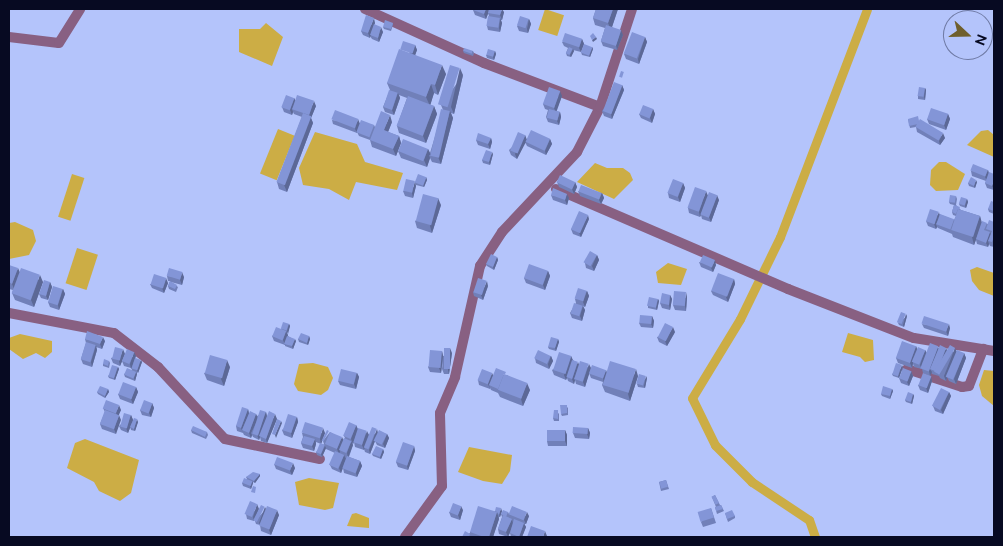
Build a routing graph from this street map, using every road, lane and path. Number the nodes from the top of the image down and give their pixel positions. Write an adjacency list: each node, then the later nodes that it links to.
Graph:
1 (80, 9): 4 (street)
2 (365, 9): 5 (street)
3 (632, 9): 5 (street)
4 (9, 37)
5 (600, 107): 6 (street)
6 (548, 186): 8 (street); 12 (street)
7 (9, 313): 11 (street)
8 (983, 349): 9 (street); 10 (street)
9 (994, 350)
10 (907, 369)
11 (320, 460)
12 (405, 537)

